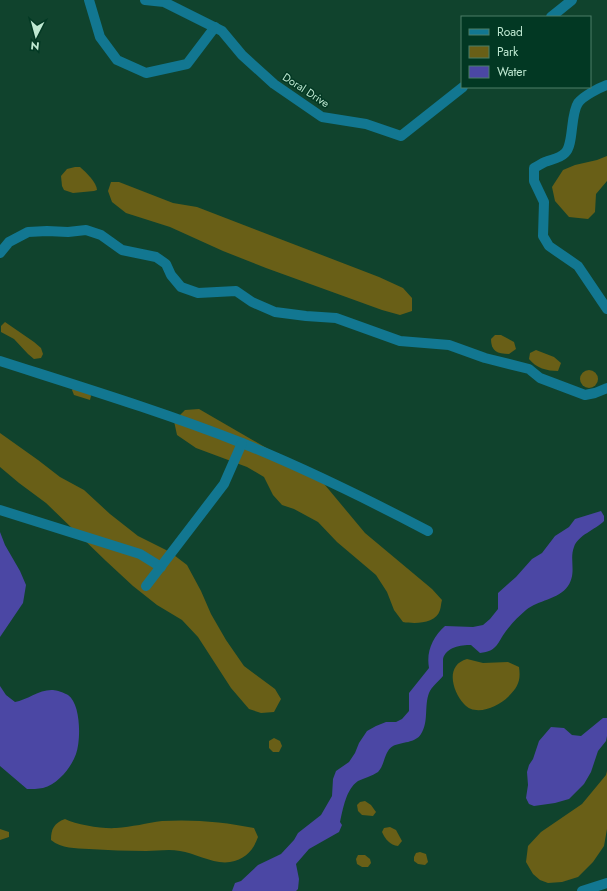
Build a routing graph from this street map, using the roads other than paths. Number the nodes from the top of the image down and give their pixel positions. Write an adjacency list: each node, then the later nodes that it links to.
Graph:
1 (89, 0): 6 (street)
2 (145, 0): 4 (street, Doral Drive)
3 (572, 0): 5 (street)
4 (170, 2): 6 (street, Doral Drive)
5 (551, 16)
6 (215, 27): 8 (street, Doral Drive)
7 (607, 85): 10 (street)
8 (462, 88)
9 (0, 253): 12 (street)
10 (607, 309)
11 (0, 361): 13 (street)
12 (607, 388)
13 (242, 443): 15 (street); 16 (street)
14 (0, 510): 16 (street)
15 (428, 531)
16 (161, 567): 17 (street)
17 (146, 586)
18 (607, 883): 19 (street)
19 (582, 891)

